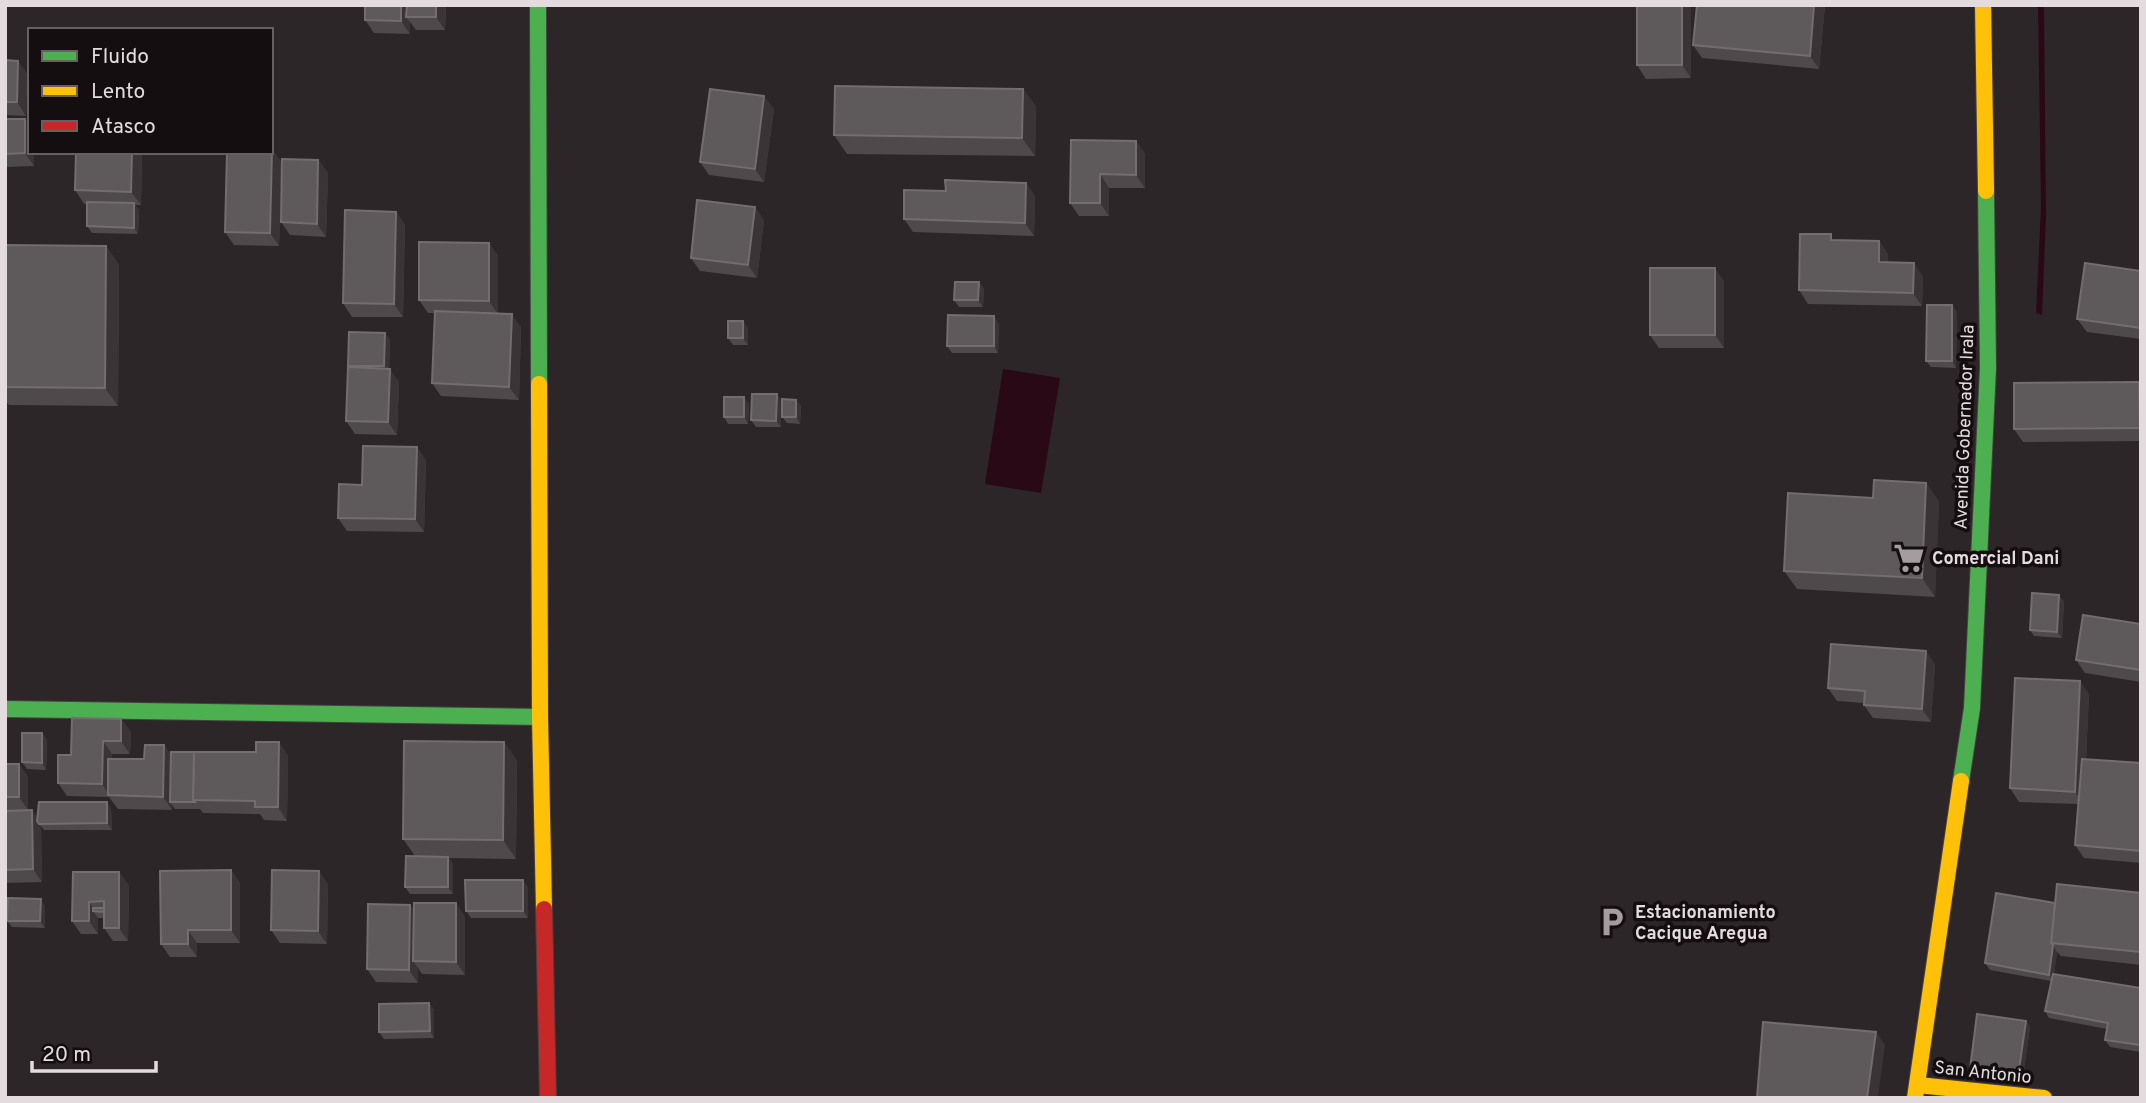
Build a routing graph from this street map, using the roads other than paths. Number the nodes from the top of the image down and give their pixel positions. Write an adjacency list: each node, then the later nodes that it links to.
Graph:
1 (538, 5): 4 (street)
2 (1983, 5): 5 (street, Avenida Gobernador Irala)
3 (5, 709): 4 (street)
4 (540, 716): 6 (street)
5 (1917, 1091): 7 (street, San Antonio)
6 (548, 1098)
7 (2044, 1098)

